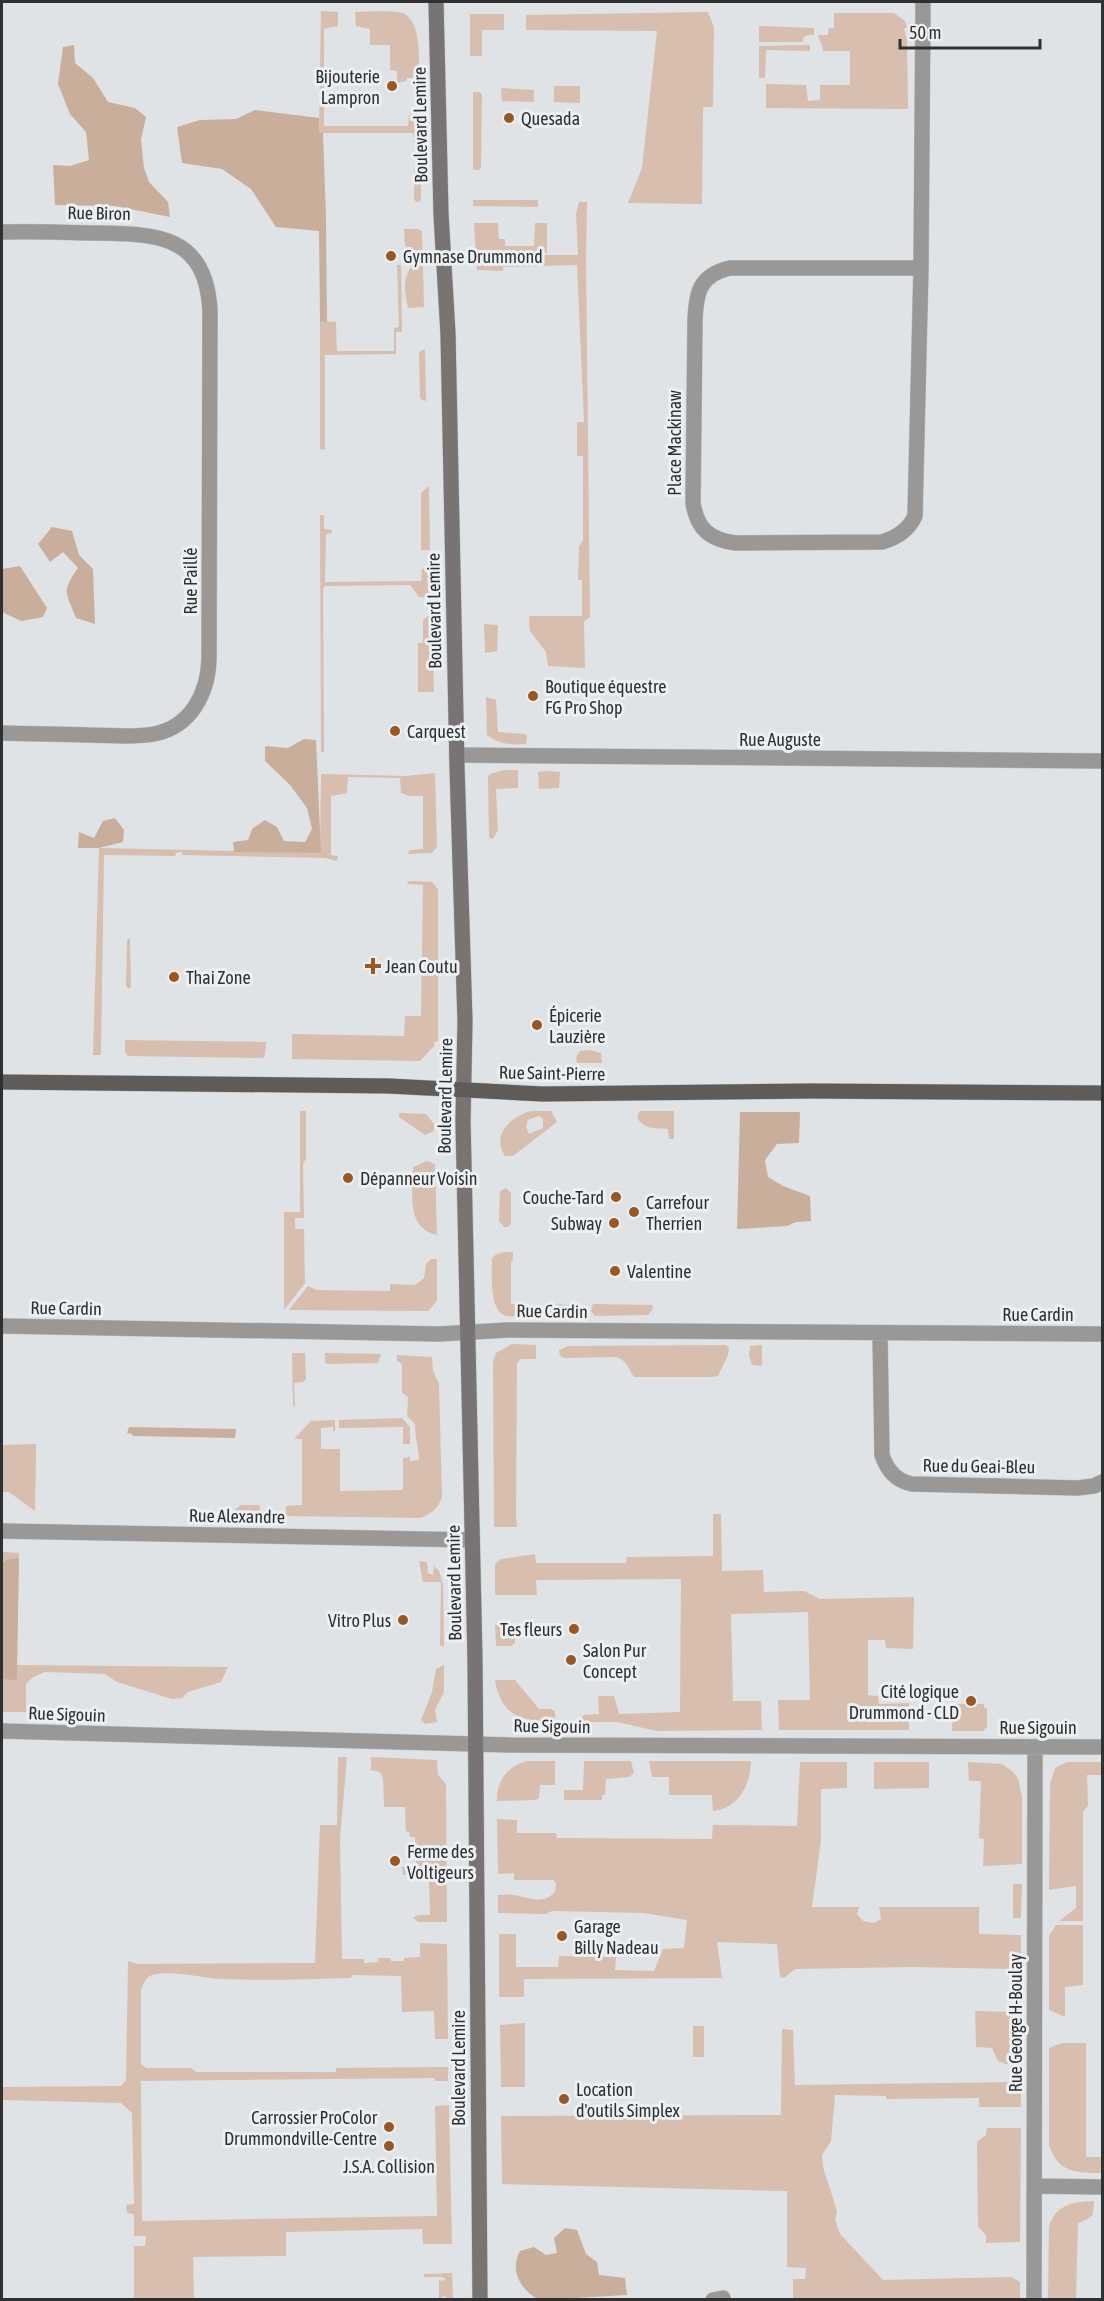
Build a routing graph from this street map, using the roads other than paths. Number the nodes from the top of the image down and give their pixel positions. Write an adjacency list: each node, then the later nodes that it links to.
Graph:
1 (436, 2): 7 (main road, Boulevard Lemire)
2 (923, 2): 5 (street, Place Mackinaw)
3 (2, 232): 4 (street, Rue Biron)
4 (189, 255): 6 (street, Rue Paillé)
5 (921, 268): 5 (street, Place Mackinaw)
6 (2, 733)
7 (456, 756): 8 (street, Rue Auguste); 10 (main road, Boulevard Lemire)
8 (1102, 761)
9 (2, 1082): 10 (main road, Rue Saint-Pierre)
10 (464, 1090): 11 (main road, Rue Saint-Pierre); 13 (main road, Boulevard Lemire)
11 (1102, 1093)
12 (2, 1326): 13 (street, Rue Cardin)
13 (467, 1331): 14 (street, Rue Cardin); 18 (main road, Boulevard Lemire)
14 (880, 1334): 15 (street, Rue Cardin); 16 (street, Rue du Geai-Bleu)
15 (1102, 1334)
16 (1102, 1482)
17 (2, 1531): 18 (street, Rue Alexandre)
18 (472, 1540): 20 (main road, Boulevard Lemire)
19 (2, 1731): 20 (street, Rue Sigouin)
20 (475, 1744): 21 (street, Rue Sigouin); 25 (main road, Boulevard Lemire)
21 (1035, 1747): 22 (street, Rue Sigouin); 23 (street, Rue George H-Boulay)
22 (1102, 1747)
23 (1035, 2186): 24 (street); 26 (street, Rue George H-Boulay)
24 (1102, 2187)
25 (480, 2300)
26 (1034, 2300)

